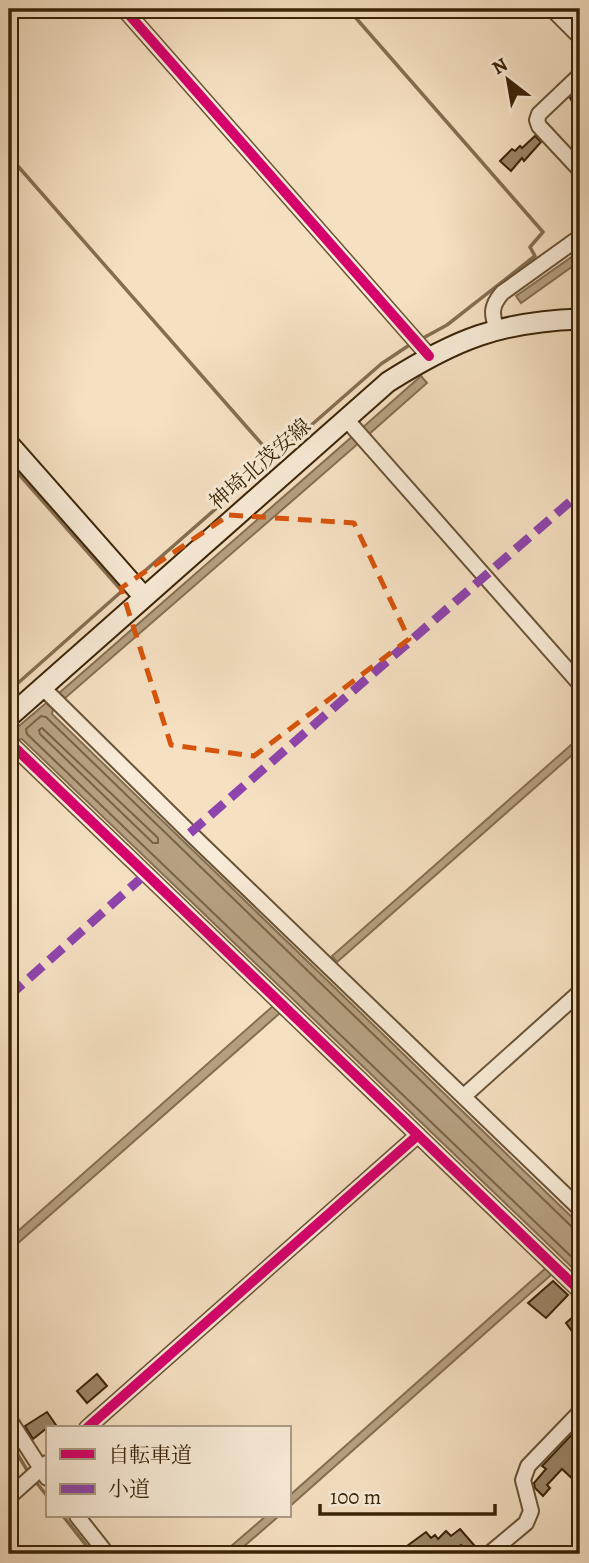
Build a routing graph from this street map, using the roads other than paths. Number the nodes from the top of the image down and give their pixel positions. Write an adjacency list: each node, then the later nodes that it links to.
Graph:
1 (124, 9): 9 (street)
2 (552, 9): 3 (street)
3 (580, 37)
4 (580, 75): 5 (street)
5 (580, 170)
6 (580, 237): 8 (street)
7 (580, 319): 8 (main road, 神埼北茂安線)
8 (497, 329): 9 (main road, 神埼北茂安線)
9 (429, 356): 10 (main road, 神埼北茂安線)
10 (355, 429): 12 (main road, 神埼北茂安線); 13 (street)
11 (9, 444): 12 (main road)
12 (144, 597): 14 (main road, 神埼北茂安線)
13 (580, 684)
14 (52, 697): 15 (main road, 神埼北茂安線); 18 (street)
15 (9, 717)
16 (12, 744): 19 (street)
17 (580, 992): 18 (street)
18 (464, 1096): 20 (street)
19 (418, 1135): 21 (street); 24 (street)
20 (580, 1209)
21 (580, 1291)
22 (580, 1412): 29 (street)
23 (9, 1419): 25 (street)
24 (89, 1426)
25 (45, 1470): 26 (street)
26 (9, 1497)
27 (79, 1518): 28 (street)
28 (107, 1554)
29 (489, 1554)

